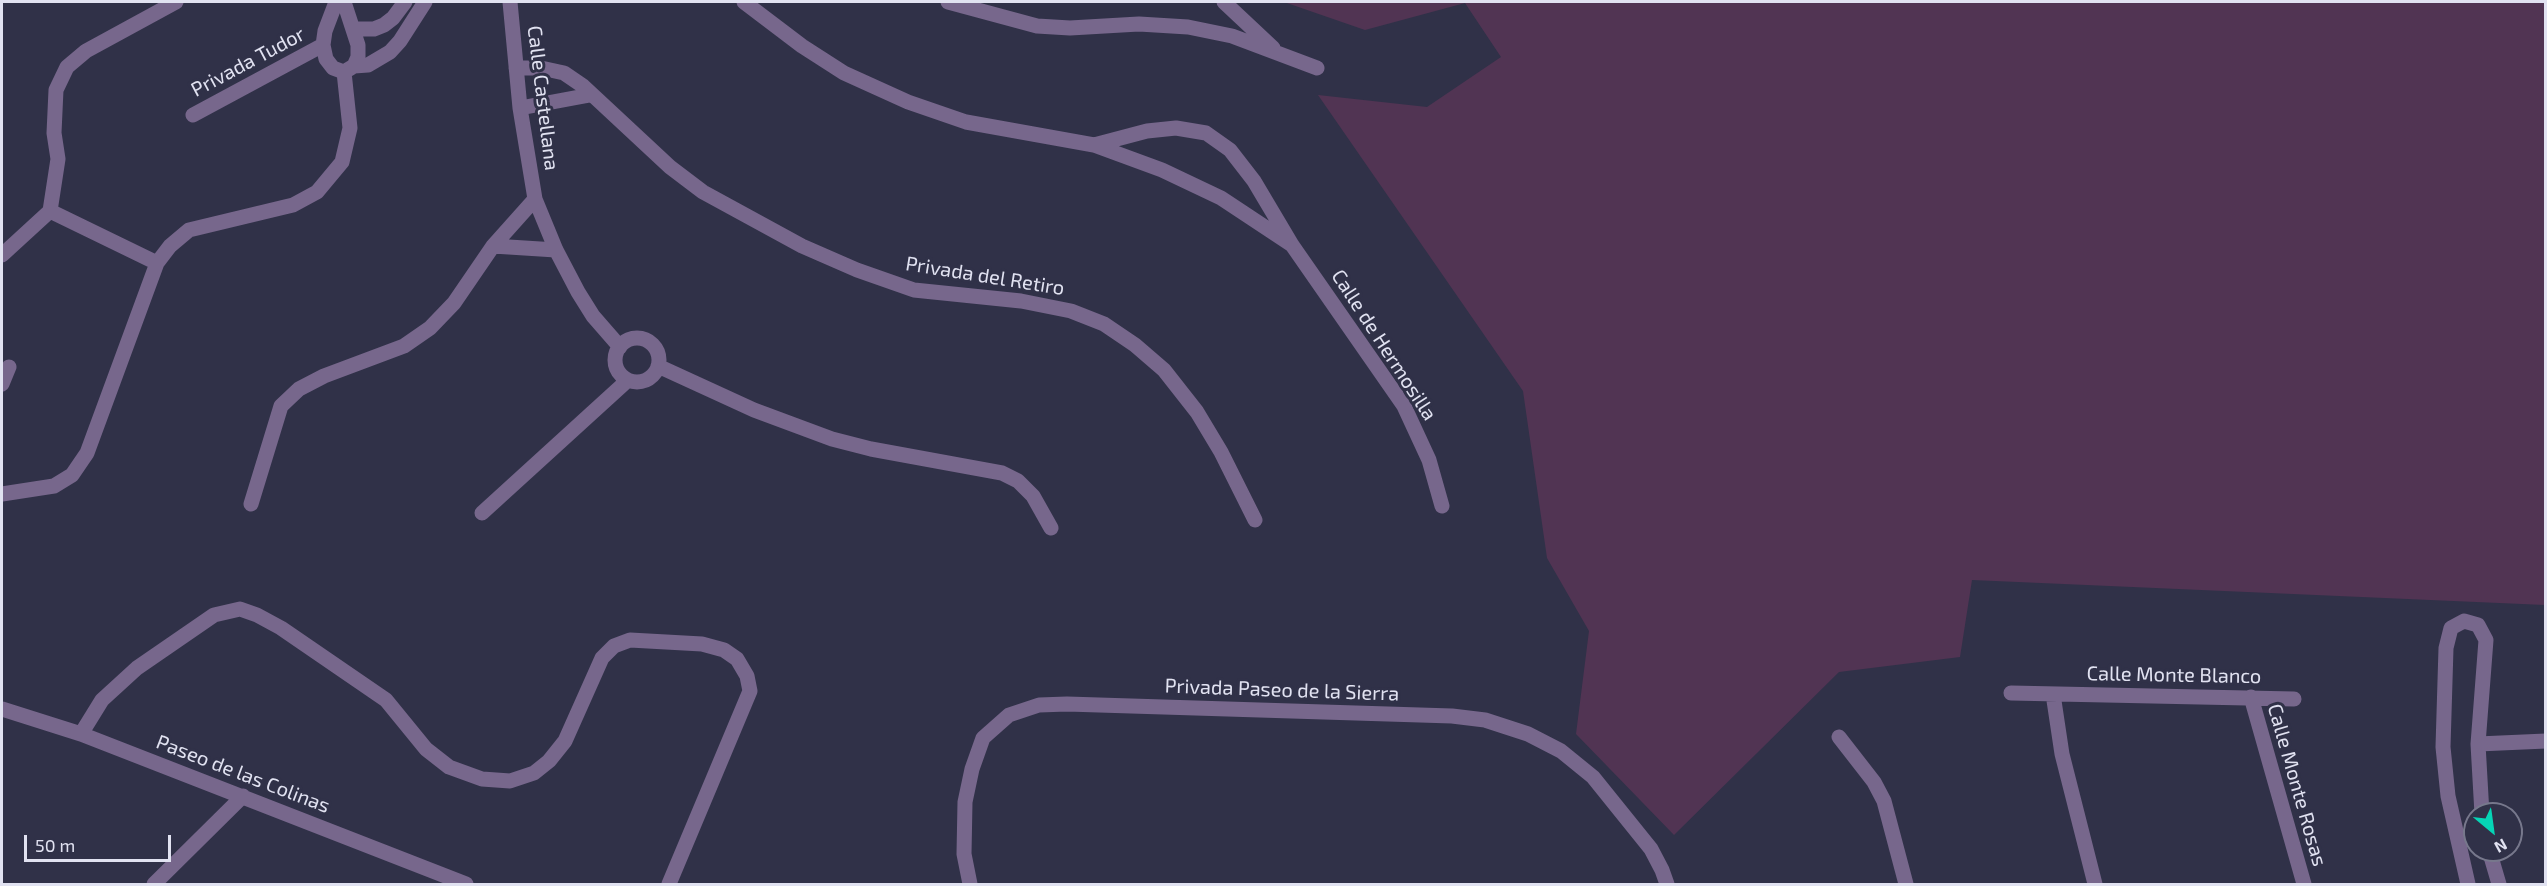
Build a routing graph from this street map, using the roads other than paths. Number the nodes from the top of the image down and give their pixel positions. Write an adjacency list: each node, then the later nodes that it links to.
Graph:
1 (176, 2): 21 (street)
2 (336, 2): 11 (street)
3 (344, 2): 10 (street)
4 (405, 2): 10 (street)
5 (425, 2): 15 (street)
6 (510, 2): 13 (street, Calle Castellana)
7 (744, 2): 19 (street)
8 (948, 2): 12 (street)
9 (1224, 2): 12 (street)
10 (353, 29): 15 (street)
11 (323, 45): 15 (street); 18 (street, Privada Tudor)
12 (1280, 54): 14 (street)
13 (516, 68): 16 (street); 17 (street, Calle Castellana)
14 (1317, 68)
15 (349, 69): 26 (street)
16 (590, 95): 17 (street); 36 (street, Privada del Retiro)
17 (520, 108): 20 (street, Calle Castellana)
18 (193, 115)
19 (1094, 145): 22 (street, Calle de Hermosilla); 22 (street, Calle de Hermosilla)
20 (535, 199): 23 (street); 24 (street, Calle Castellana)
21 (50, 211): 25 (street); 26 (street)
22 (1292, 245): 34 (street, Calle de Hermosilla)
23 (493, 246): 24 (street); 33 (street)
24 (556, 250): 27 (street, Calle Castellana)
25 (2, 255)
26 (157, 263): 32 (street)
27 (620, 347): 28 (street); 30 (street)
28 (658, 366): 30 (street); 37 (street)
29 (9, 367): 31 (street)
30 (628, 380): 35 (street)
31 (2, 384)
32 (2, 494)
33 (251, 504)
34 (1442, 506)
35 (482, 513)
36 (1255, 520)
37 (1051, 528)
38 (2011, 693): 39 (street, Calle Monte Blanco)
39 (2053, 694): 40 (street, Calle Monte Blanco); 56 (street)
40 (2251, 698): 41 (street, Calle Monte Blanco); 57 (street, Calle Monte Rosas)
41 (2294, 699)
42 (2, 709): 43 (street, Paseo de las Colinas)
43 (81, 734): 47 (street, Paseo de las Colinas); 52 (street)
44 (1839, 737): 55 (street)
45 (2546, 741): 46 (street)
46 (2478, 744): 48 (street); 58 (street)
47 (243, 796): 50 (street); 51 (street, Paseo de las Colinas)
48 (2481, 802)
49 (2492, 862): 59 (street)
50 (154, 885)
51 (466, 885)
52 (669, 885)
53 (970, 885): 54 (street, Privada Paseo de la Sierra)
54 (1667, 885)
55 (1906, 885)
56 (2095, 885)
57 (2304, 885)
58 (2468, 885)
59 (2499, 885)

